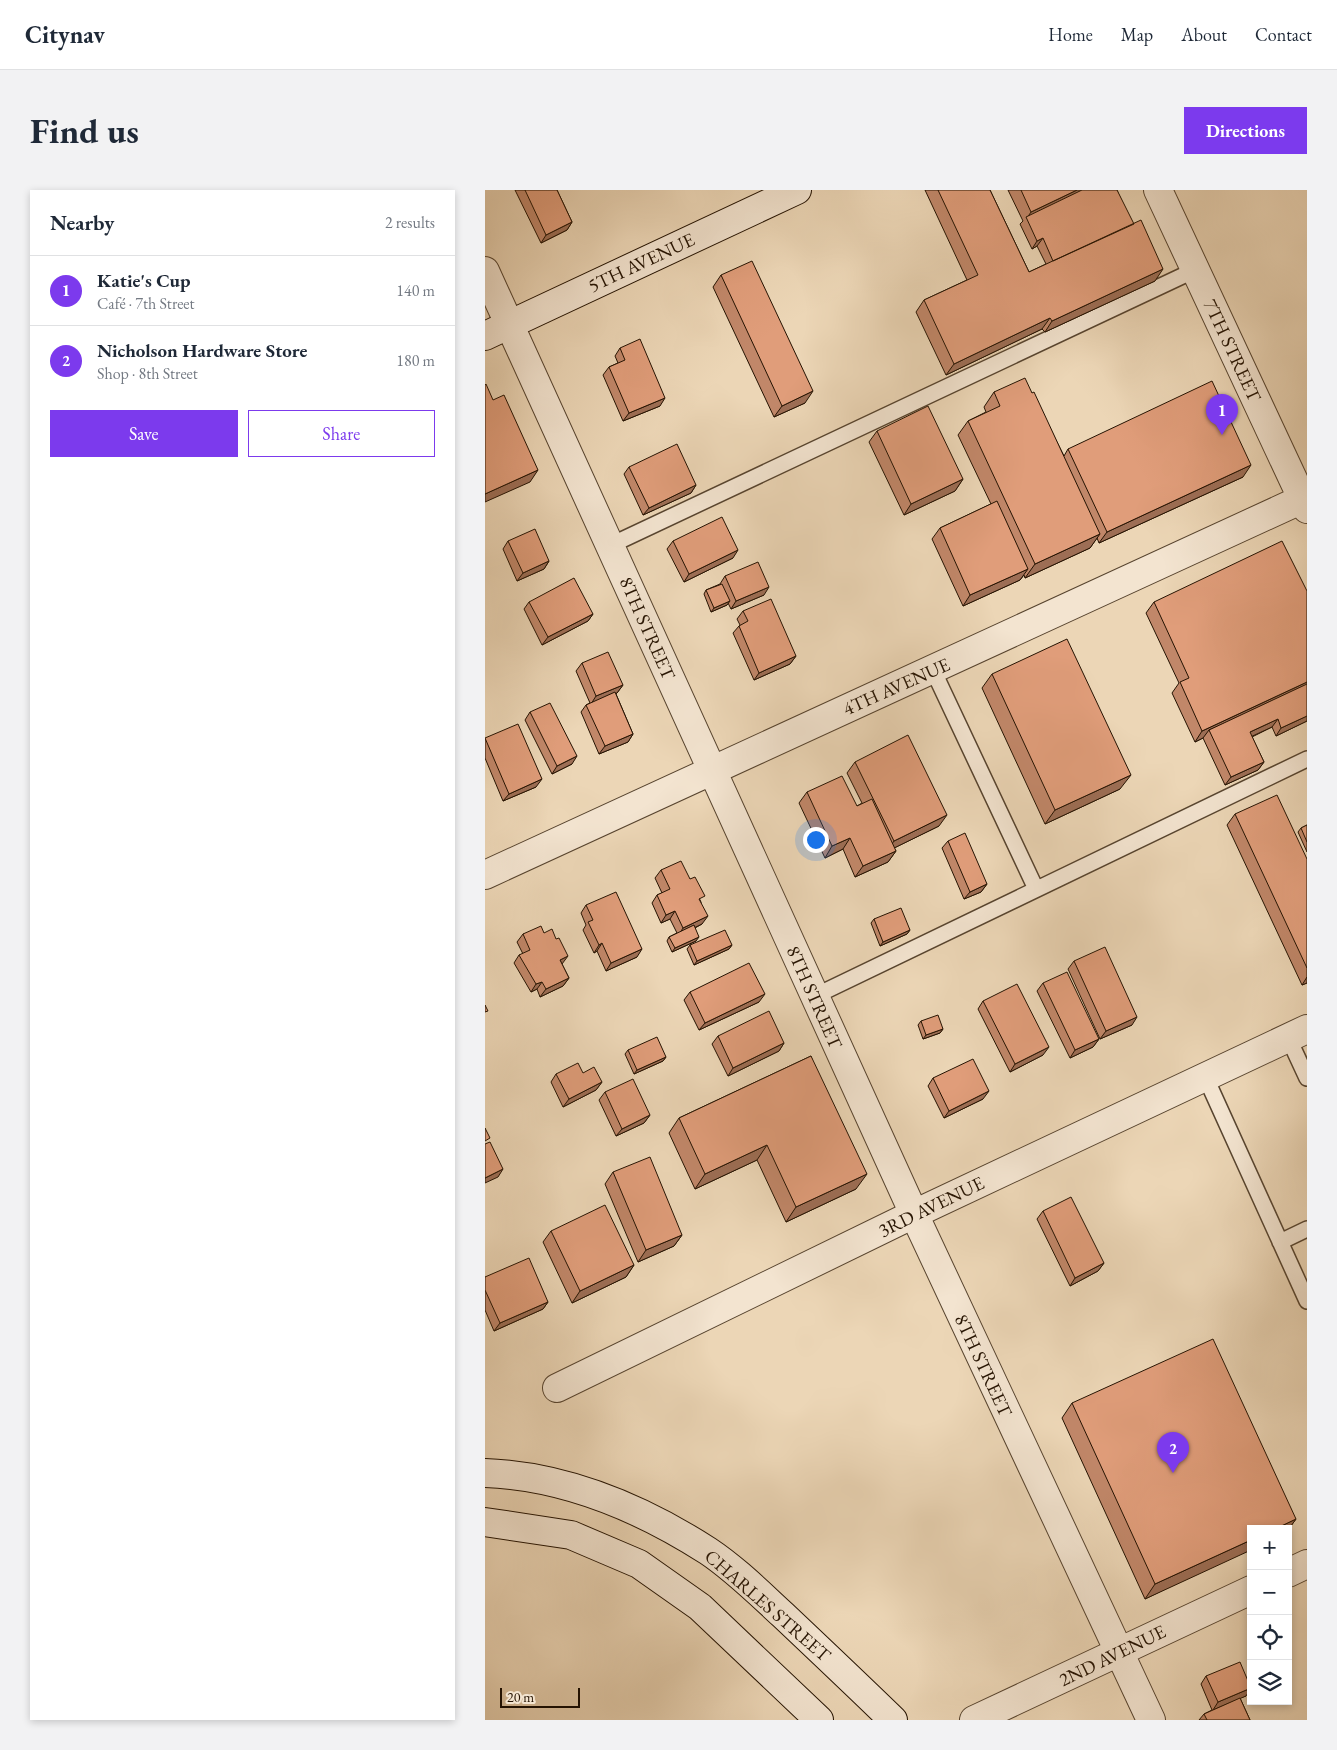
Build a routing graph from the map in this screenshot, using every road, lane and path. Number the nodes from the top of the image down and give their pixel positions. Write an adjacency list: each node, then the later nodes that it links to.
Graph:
1 (797, 190): 5 (street, 5TH AVENUE)
2 (1158, 190): 3 (street, 7TH STREET)
3 (1195, 270): 7 (street, 7TH STREET); 8 (lane)
4 (485, 271): 5 (street, 8TH STREET)
5 (509, 325): 6 (street, 5TH AVENUE); 8 (street, 8TH STREET)
6 (485, 336)
7 (1305, 502): 9 (street, 4TH AVENUE)
8 (611, 545): 11 (street, 8TH STREET)
9 (933, 670): 11 (street, 4TH AVENUE); 13 (lane)
10 (1307, 759): 13 (lane)
11 (711, 770): 12 (street, 4TH AVENUE); 14 (street, 8TH STREET)
12 (485, 875)
13 (1036, 889): 14 (lane)
14 (815, 996): 18 (street, 8TH STREET)
15 (1298, 1033): 16 (street, 3RD AVENUE); 17 (lane)
16 (1205, 1076): 18 (street, 3RD AVENUE); 20 (lane)
17 (1307, 1078)
18 (913, 1214): 22 (street, 3RD AVENUE); 28 (street, 8TH STREET)
19 (1307, 1229): 20 (lane)
20 (1279, 1242): 21 (lane)
21 (1307, 1301)
22 (557, 1388)
23 (485, 1473): 30 (street, CHARLES STREET)
24 (485, 1522): 29 (street)
25 (1307, 1564): 26 (street)
26 (1292, 1571)
27 (1247, 1592): 28 (street, 2ND AVENUE)
28 (1119, 1652): 31 (street, 2ND AVENUE); 32 (street, 8TH STREET)
29 (819, 1720)
30 (893, 1720)
31 (974, 1720)
32 (1151, 1720)

